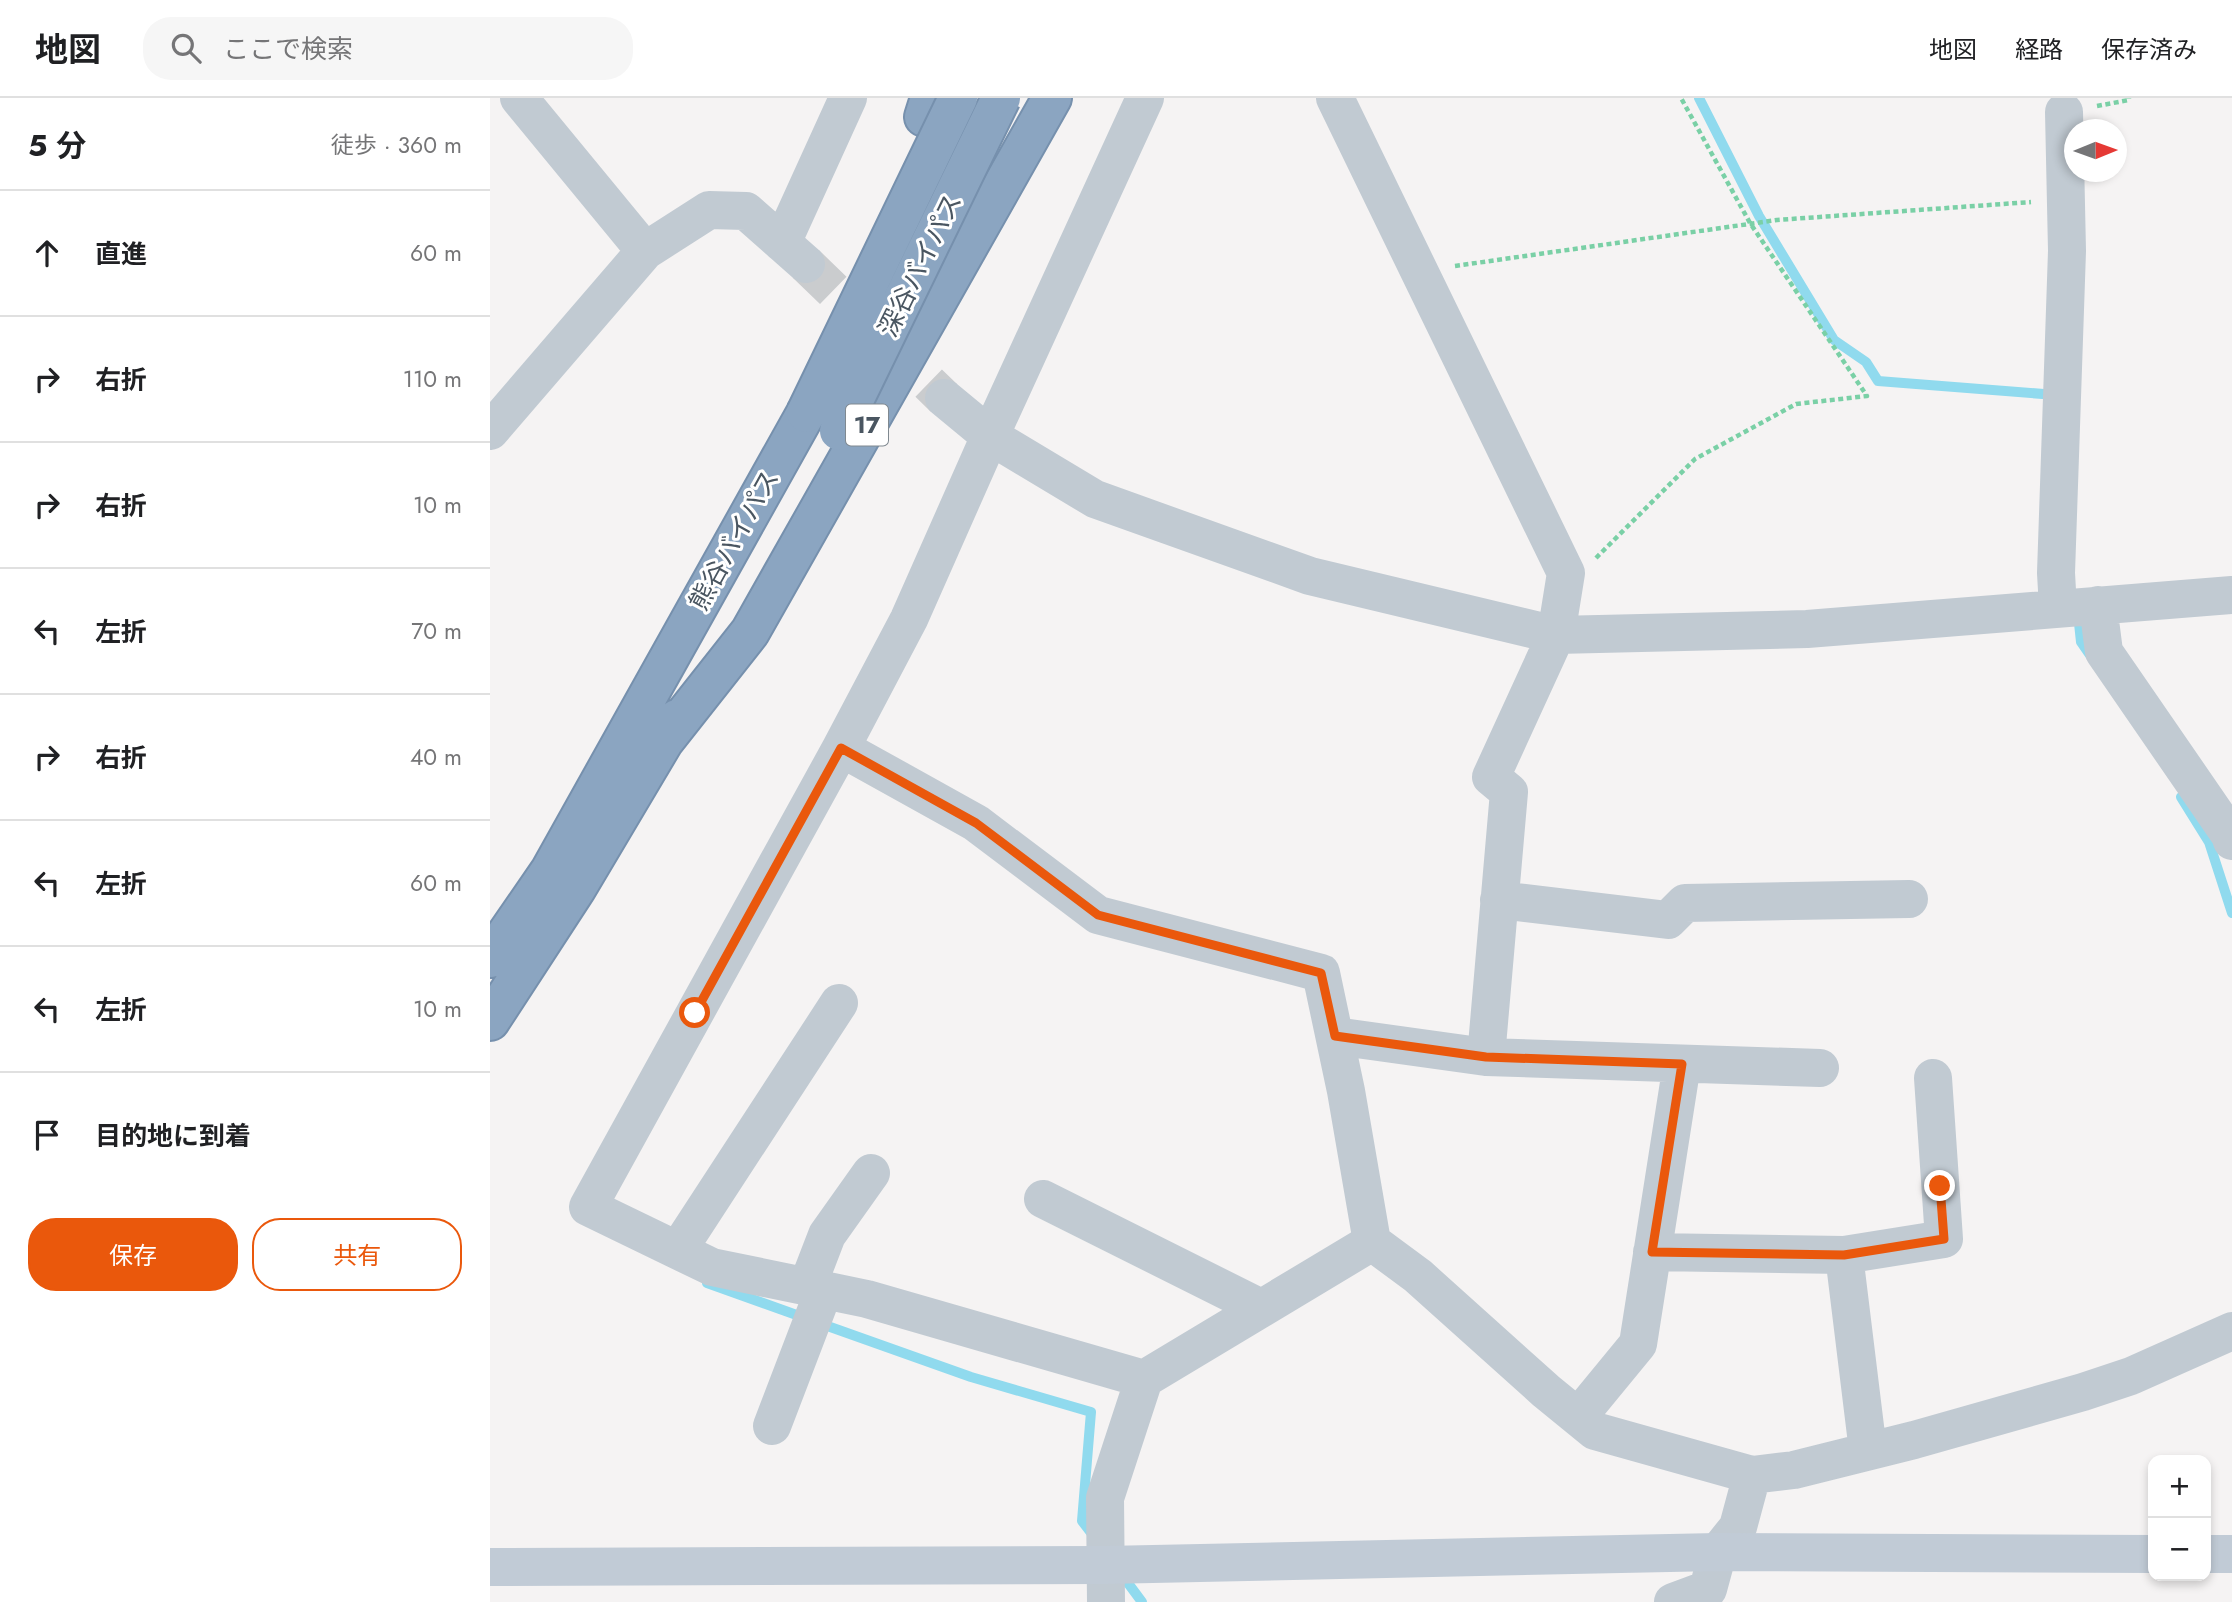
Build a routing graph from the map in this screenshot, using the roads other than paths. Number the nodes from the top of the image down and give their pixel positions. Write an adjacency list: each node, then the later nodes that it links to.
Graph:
1 (519, 98): 10 (street)
2 (848, 98): 10 (street)
3 (958, 98): 12 (highway, 深谷バイパス / 17, bridge)
4 (1001, 98): 14 (highway, 深谷バイパス / 17, bridge)
5 (1052, 98): 19 (highway, 17)
6 (1145, 98): 15 (street)
7 (1335, 98): 18 (street)
8 (927, 108): 12 (highway, 熊谷バイパス / 17, bridge)
9 (2064, 112): 17 (street)
10 (645, 251): 13 (street)
11 (944, 398): 15 (street)
12 (806, 413): 24 (highway, 熊谷バイパス / 17)
13 (490, 430)
14 (839, 432): 19 (highway, 熊谷バイパス / 17)
15 (989, 436): 18 (street); 20 (street)
16 (2232, 595): 17 (street)
17 (2072, 607): 18 (street); 21 (street)
18 (1556, 635): 23 (street)
19 (664, 741): 26 (highway, 熊谷バイパス / 17)
20 (841, 748): 27 (street); 35 (street)
21 (2232, 841)
22 (1909, 899): 23 (street)
23 (1499, 900): 28 (street)
24 (490, 958)
25 (839, 1003): 35 (street)
26 (490, 1021)
27 (1335, 1036): 28 (street); 34 (street)
28 (1486, 1057): 29 (street)
29 (1682, 1064): 30 (street); 36 (street)
30 (1820, 1068)
31 (1933, 1078): 37 (street)
32 (871, 1173): 38 (street)
33 (1043, 1199): 39 (street)
34 (1372, 1242): 39 (street); 42 (street)
35 (678, 1250): 38 (street)
36 (1652, 1252): 37 (street); 42 (street)
37 (1844, 1255): 44 (street)
38 (815, 1288): 41 (street); 43 (street)
39 (1261, 1308): 41 (street)
40 (2232, 1331): 44 (street)
41 (1144, 1379): 51 (street)
42 (1578, 1417): 45 (street)
43 (772, 1426)
44 (1868, 1451): 45 (street)
45 (1752, 1475): 46 (street)
46 (1718, 1552): 47 (street); 51 (street); 52 (street)
47 (2148, 1553)
48 (2211, 1554): 49 (street)
49 (2232, 1554)
50 (490, 1567): 51 (street)
51 (1105, 1577)
52 (1709, 1595): 53 (street)
53 (1673, 1602)

